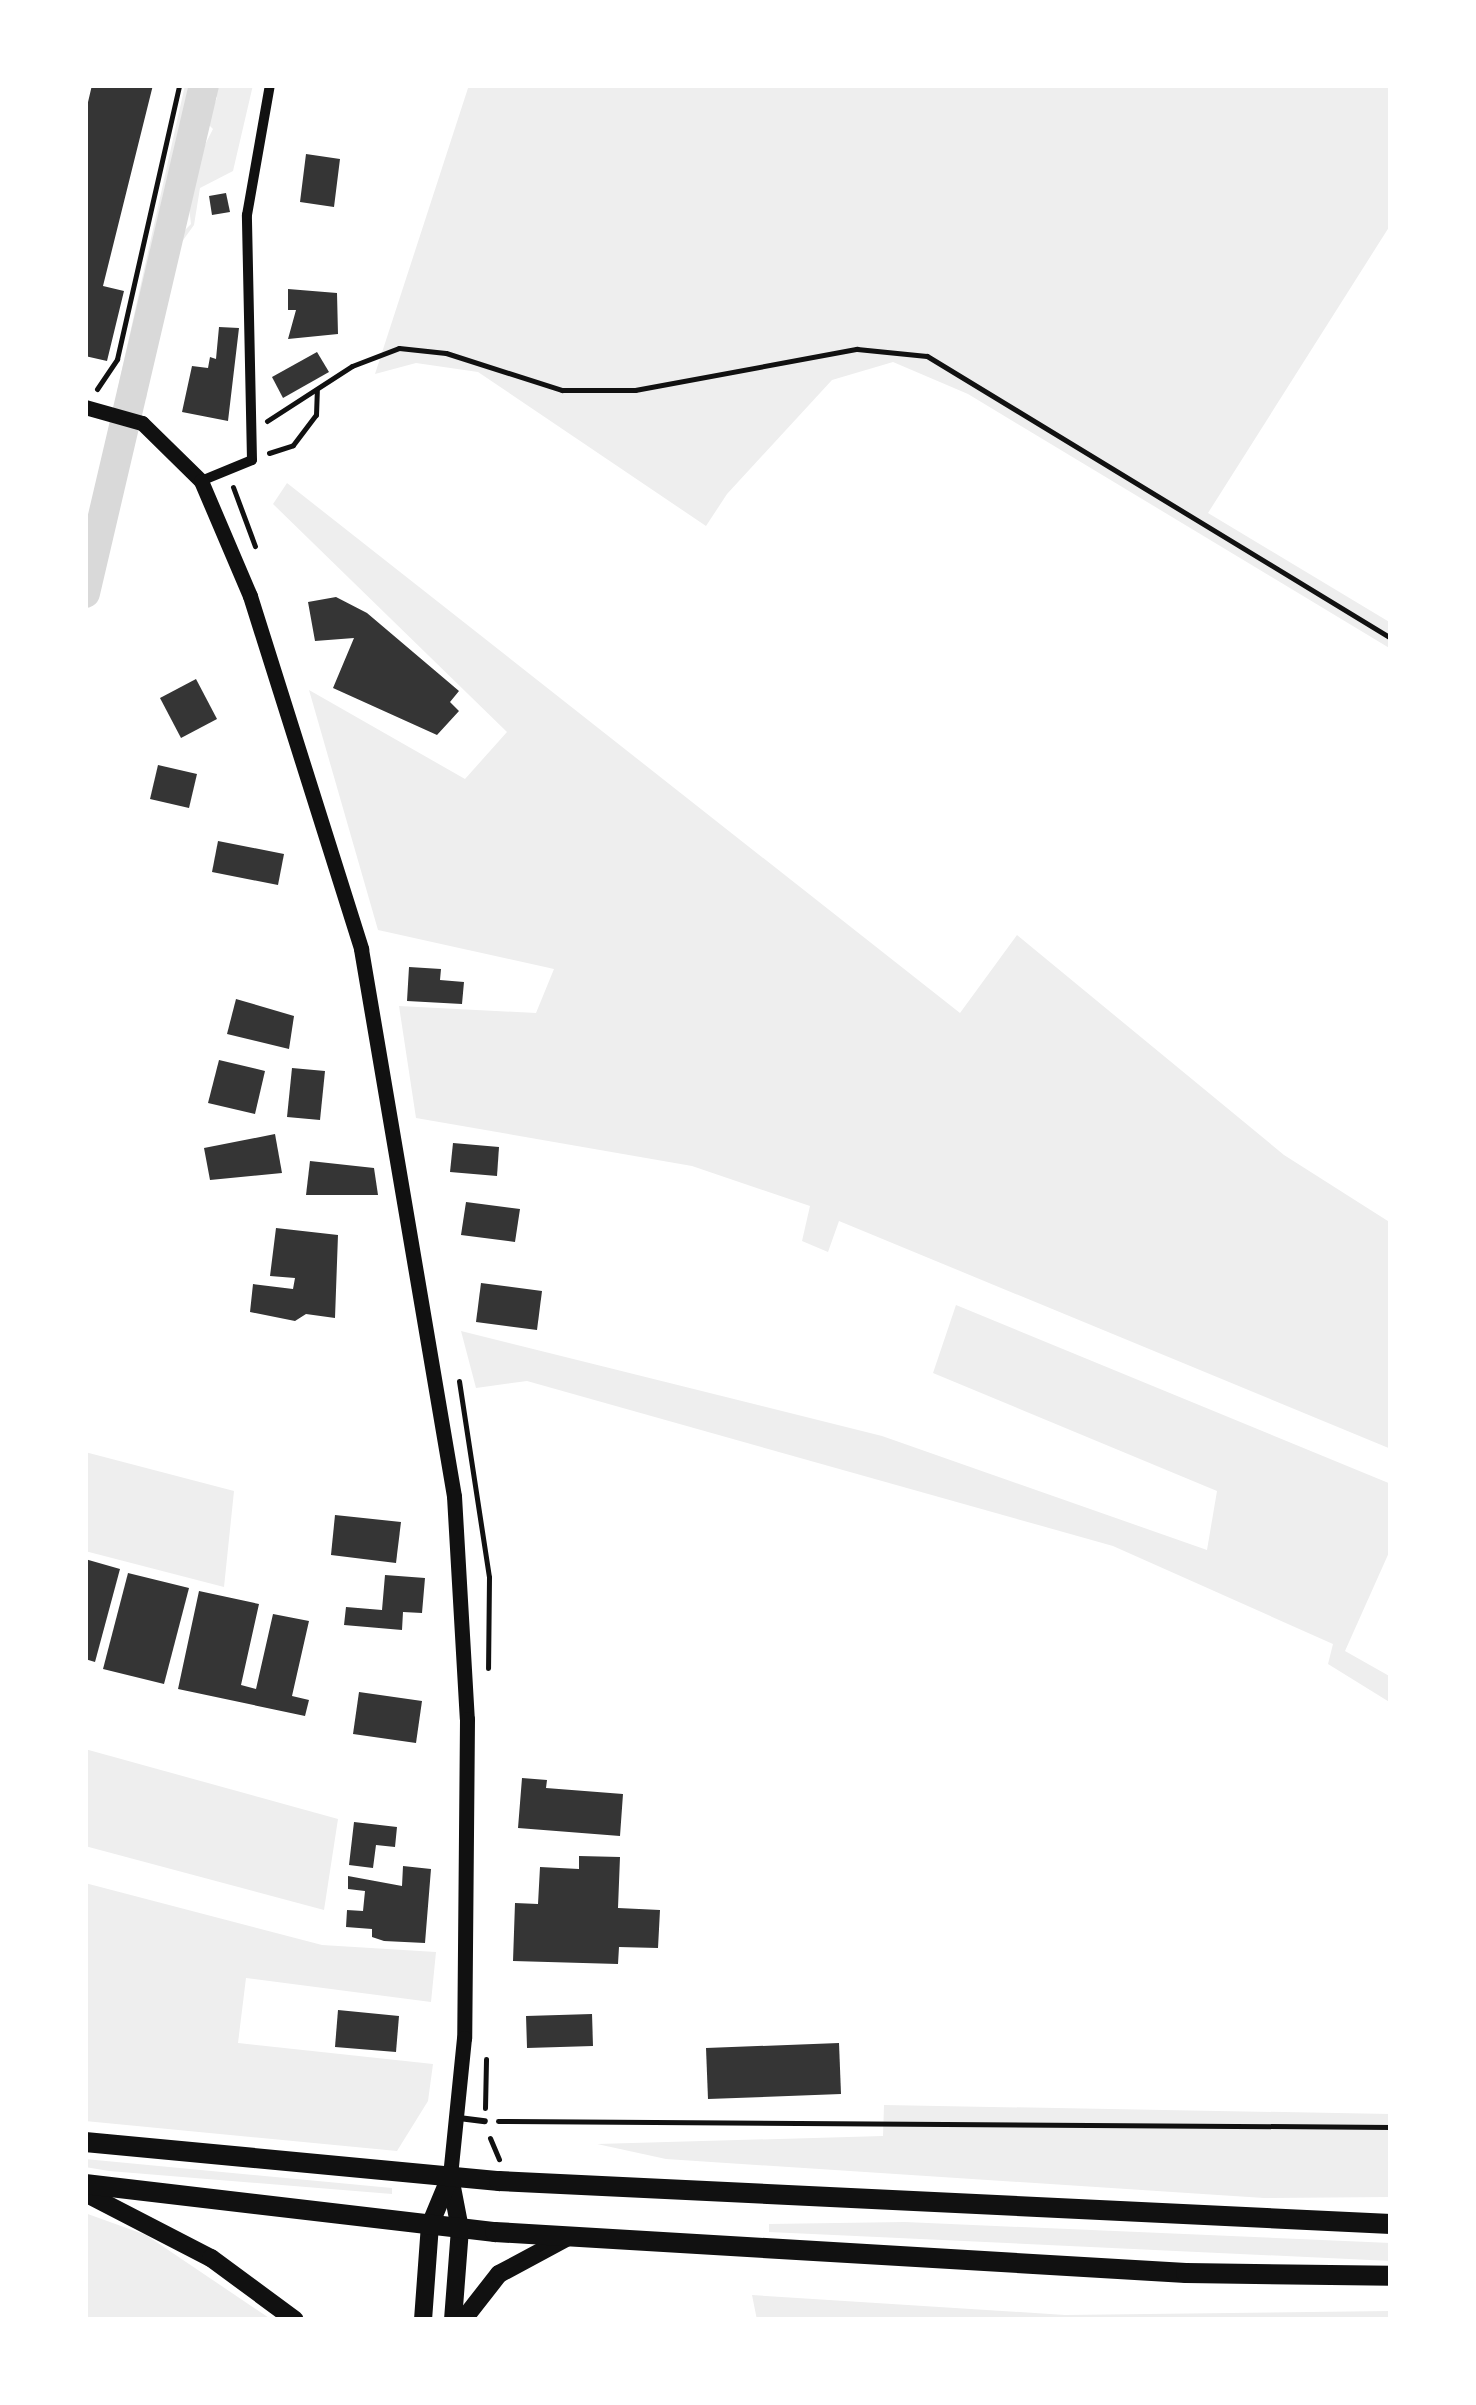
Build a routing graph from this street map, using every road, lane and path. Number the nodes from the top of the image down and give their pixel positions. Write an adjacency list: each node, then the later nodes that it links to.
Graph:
1 (179, 85): 4 (path)
2 (270, 85): 5 (street)
3 (317, 391): 5 (path); 6 (path); 8 (path)
4 (86, 407): 7 (street)
5 (252, 430): 6 (street)
6 (252, 460): 7 (street)
7 (201, 481): 9 (street)
8 (1391, 638)
9 (458, 2118): 10 (lane); 13 (street)
10 (485, 2120): 11 (path)
11 (1391, 2127)
12 (85, 2142): 13 (main road)
13 (450, 2177): 16 (main road); 17 (main road); 18 (main road)
14 (85, 2184): 17 (main road)
15 (85, 2192): 21 (main road)
16 (1391, 2224)
17 (430, 2225): 18 (main road); 22 (main road)
18 (460, 2229): 19 (main road); 23 (main road)
19 (568, 2237): 20 (main road); 24 (main road)
20 (1391, 2276)
21 (294, 2320)
22 (422, 2320)
23 (453, 2320)
24 (463, 2320)

